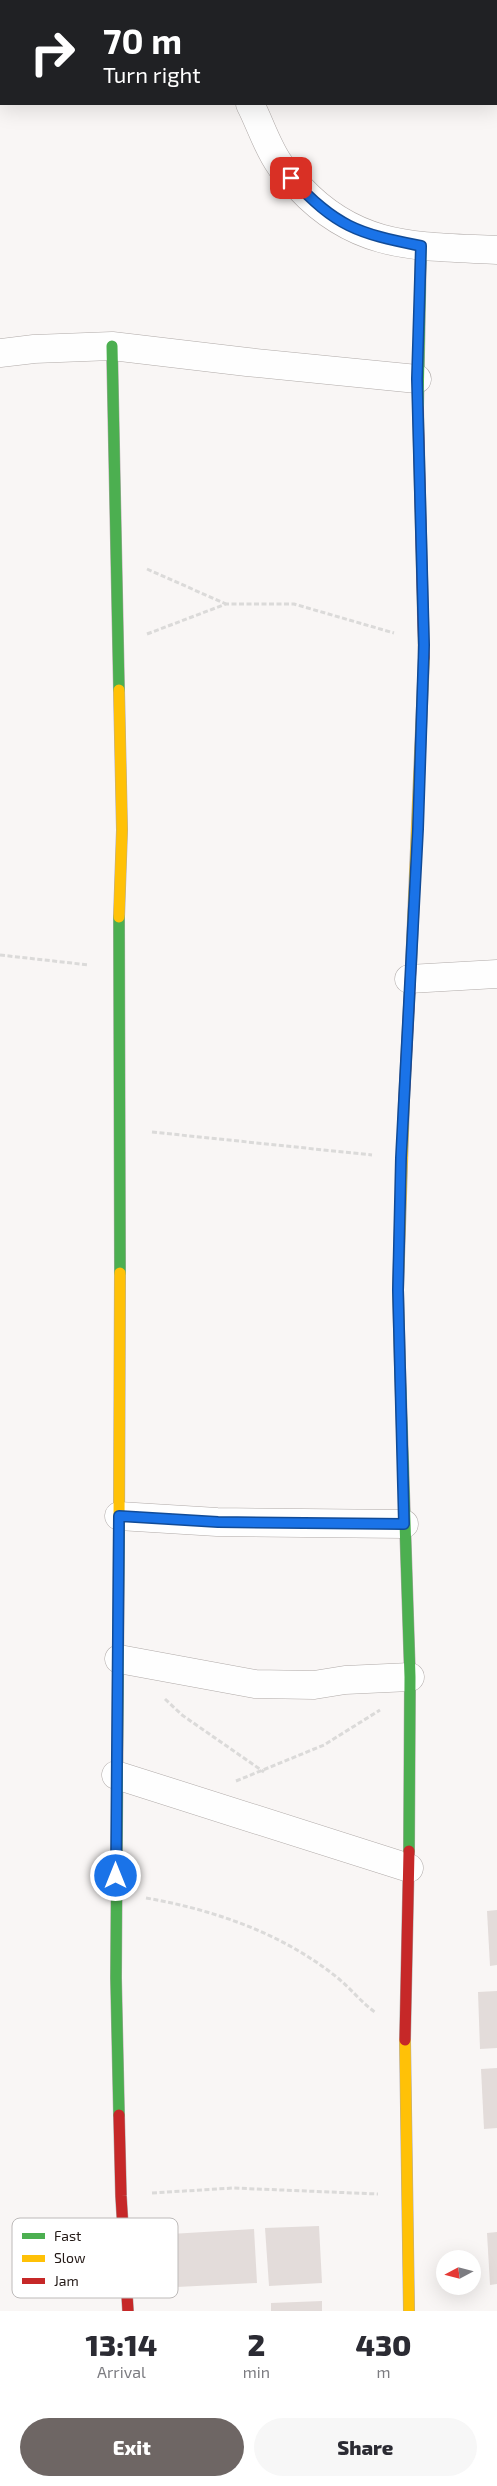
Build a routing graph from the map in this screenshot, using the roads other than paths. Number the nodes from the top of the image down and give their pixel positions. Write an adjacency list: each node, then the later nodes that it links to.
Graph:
1 (250, 105): 2 (street)
2 (421, 246): 3 (street); 6 (street)
3 (497, 250)
4 (112, 346): 5 (street); 6 (street); 9 (street)
5 (0, 353)
6 (417, 379): 8 (street)
7 (497, 974): 8 (street)
8 (409, 979): 10 (street)
9 (119, 1516): 10 (street); 11 (street)
10 (404, 1524): 12 (street)
11 (127, 1661): 12 (street); 13 (street)
12 (410, 1686): 14 (street)
13 (116, 1775): 14 (street); 15 (street)
14 (409, 1868): 18 (street)
15 (122, 2218)
16 (127, 2298): 17 (street)
17 (128, 2311)
18 (409, 2311)

